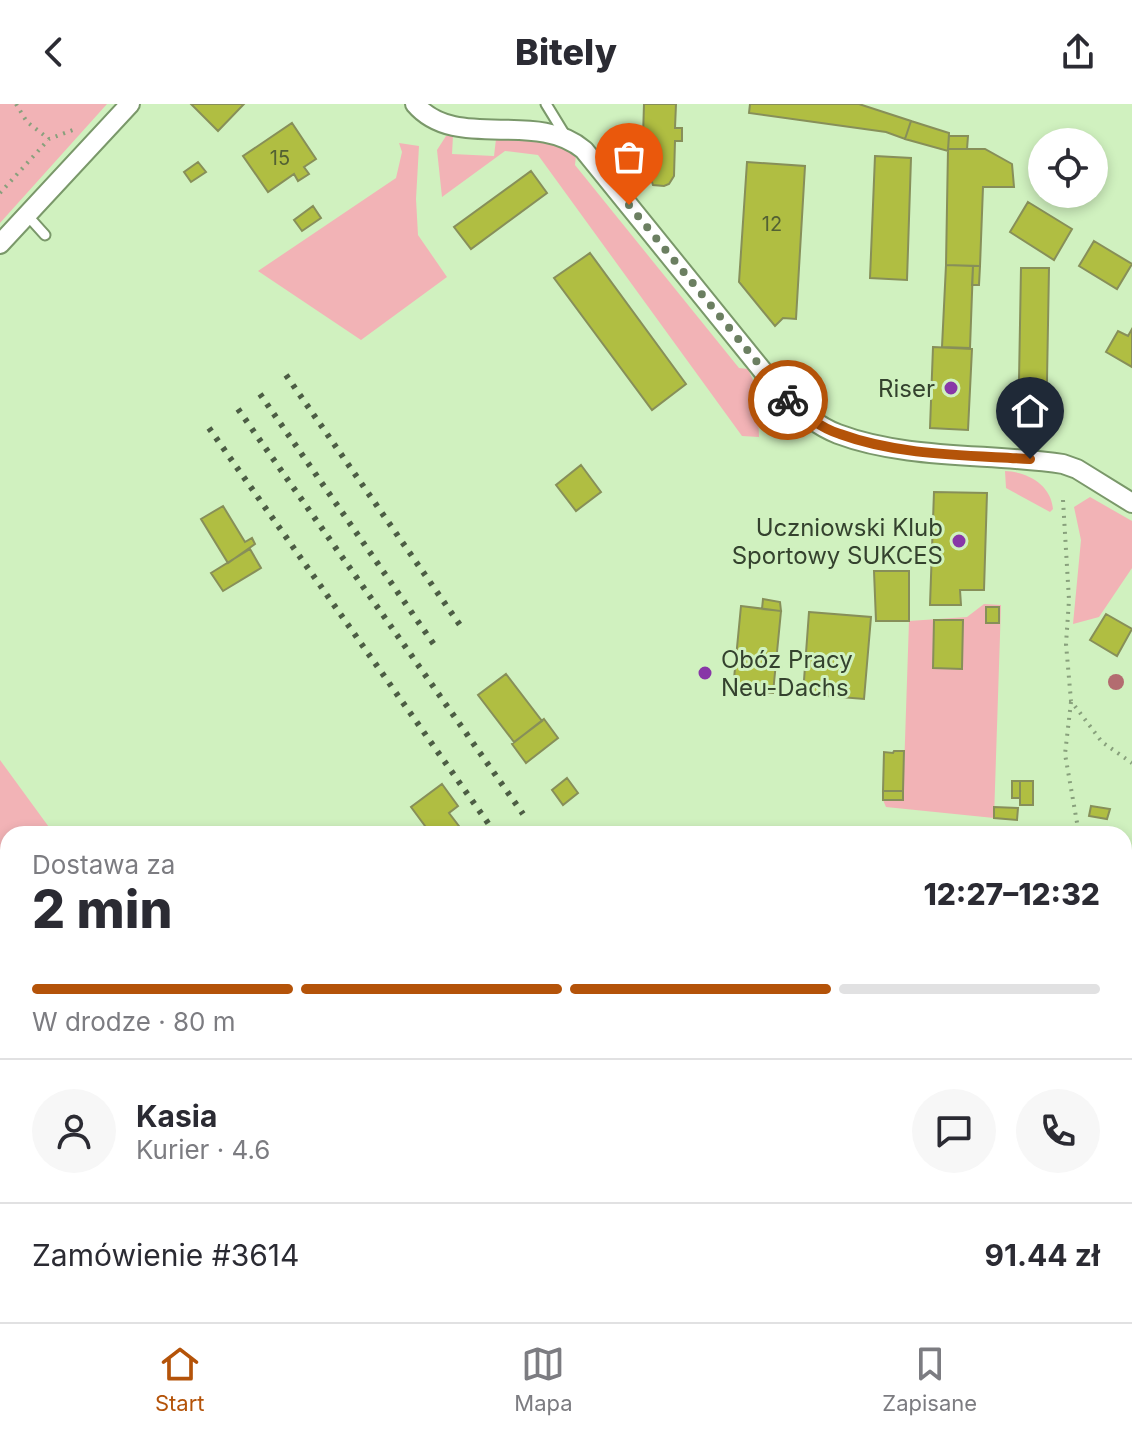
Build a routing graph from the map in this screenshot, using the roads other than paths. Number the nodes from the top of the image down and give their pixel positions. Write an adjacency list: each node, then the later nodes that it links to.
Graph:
1 (130, 104): 5 (street)
2 (415, 104): 4 (street)
3 (546, 104): 4 (lane)
4 (566, 136): 8 (street)
5 (27, 215): 6 (lane); 7 (street)
6 (45, 235)
7 (0, 244)
8 (1132, 503)

